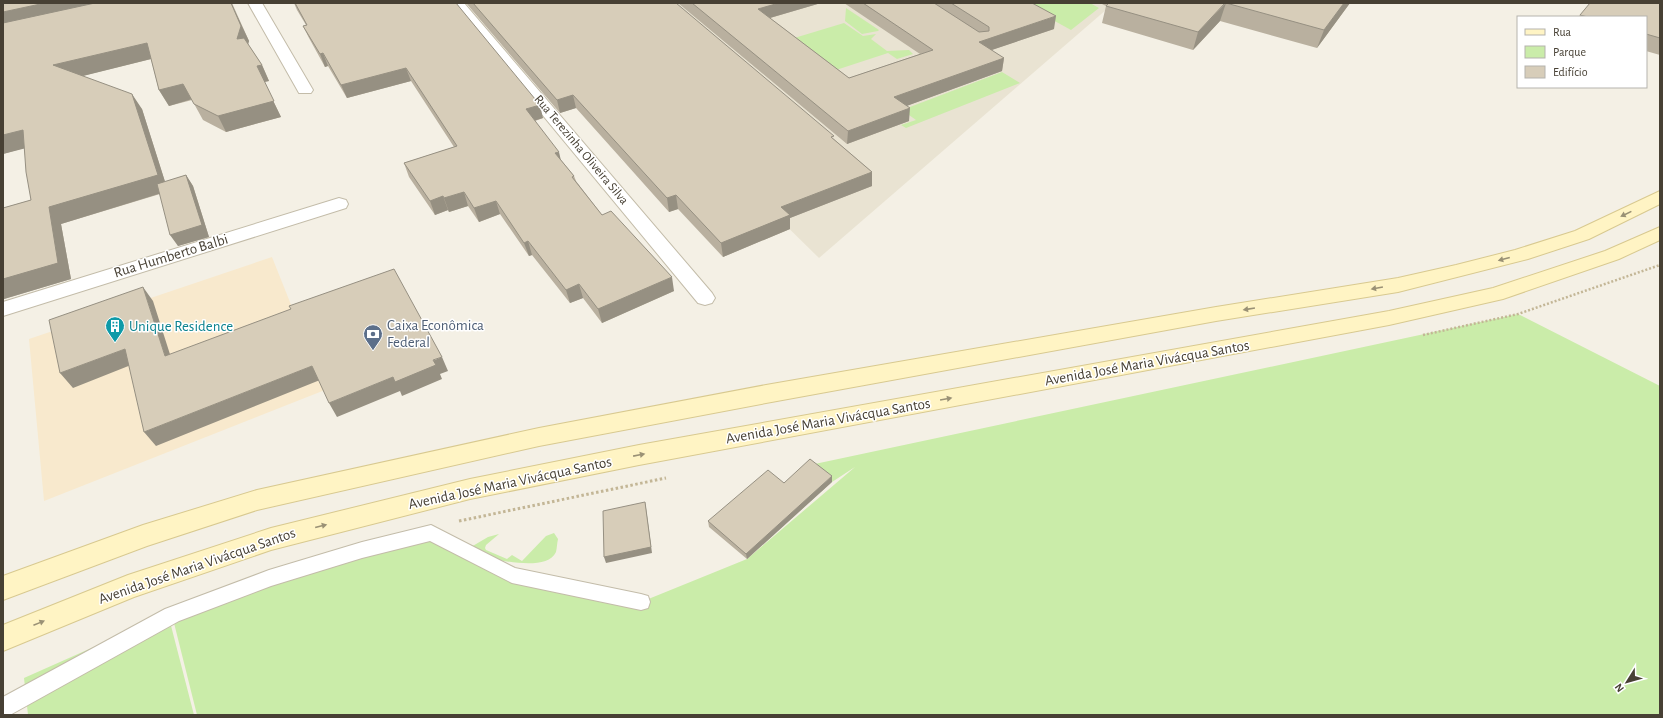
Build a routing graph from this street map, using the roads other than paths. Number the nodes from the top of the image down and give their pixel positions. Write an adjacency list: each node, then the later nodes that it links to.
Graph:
1 (255, 3): 3 (street)
2 (457, 3): 7 (street, Rua Terezinha Oliveira Silva)
3 (305, 90)
4 (1660, 196): 9 (main road, one-way to 9)
5 (339, 204): 8 (street, Rua Humberto Balbi)
6 (1660, 233): 11 (main road, Avenida José Maria Vivácqua Santos, one-way to 6)
7 (704, 298)
8 (3, 309)
9 (3, 588)
10 (641, 602): 12 (lane)
11 (3, 638)
12 (3, 708)

